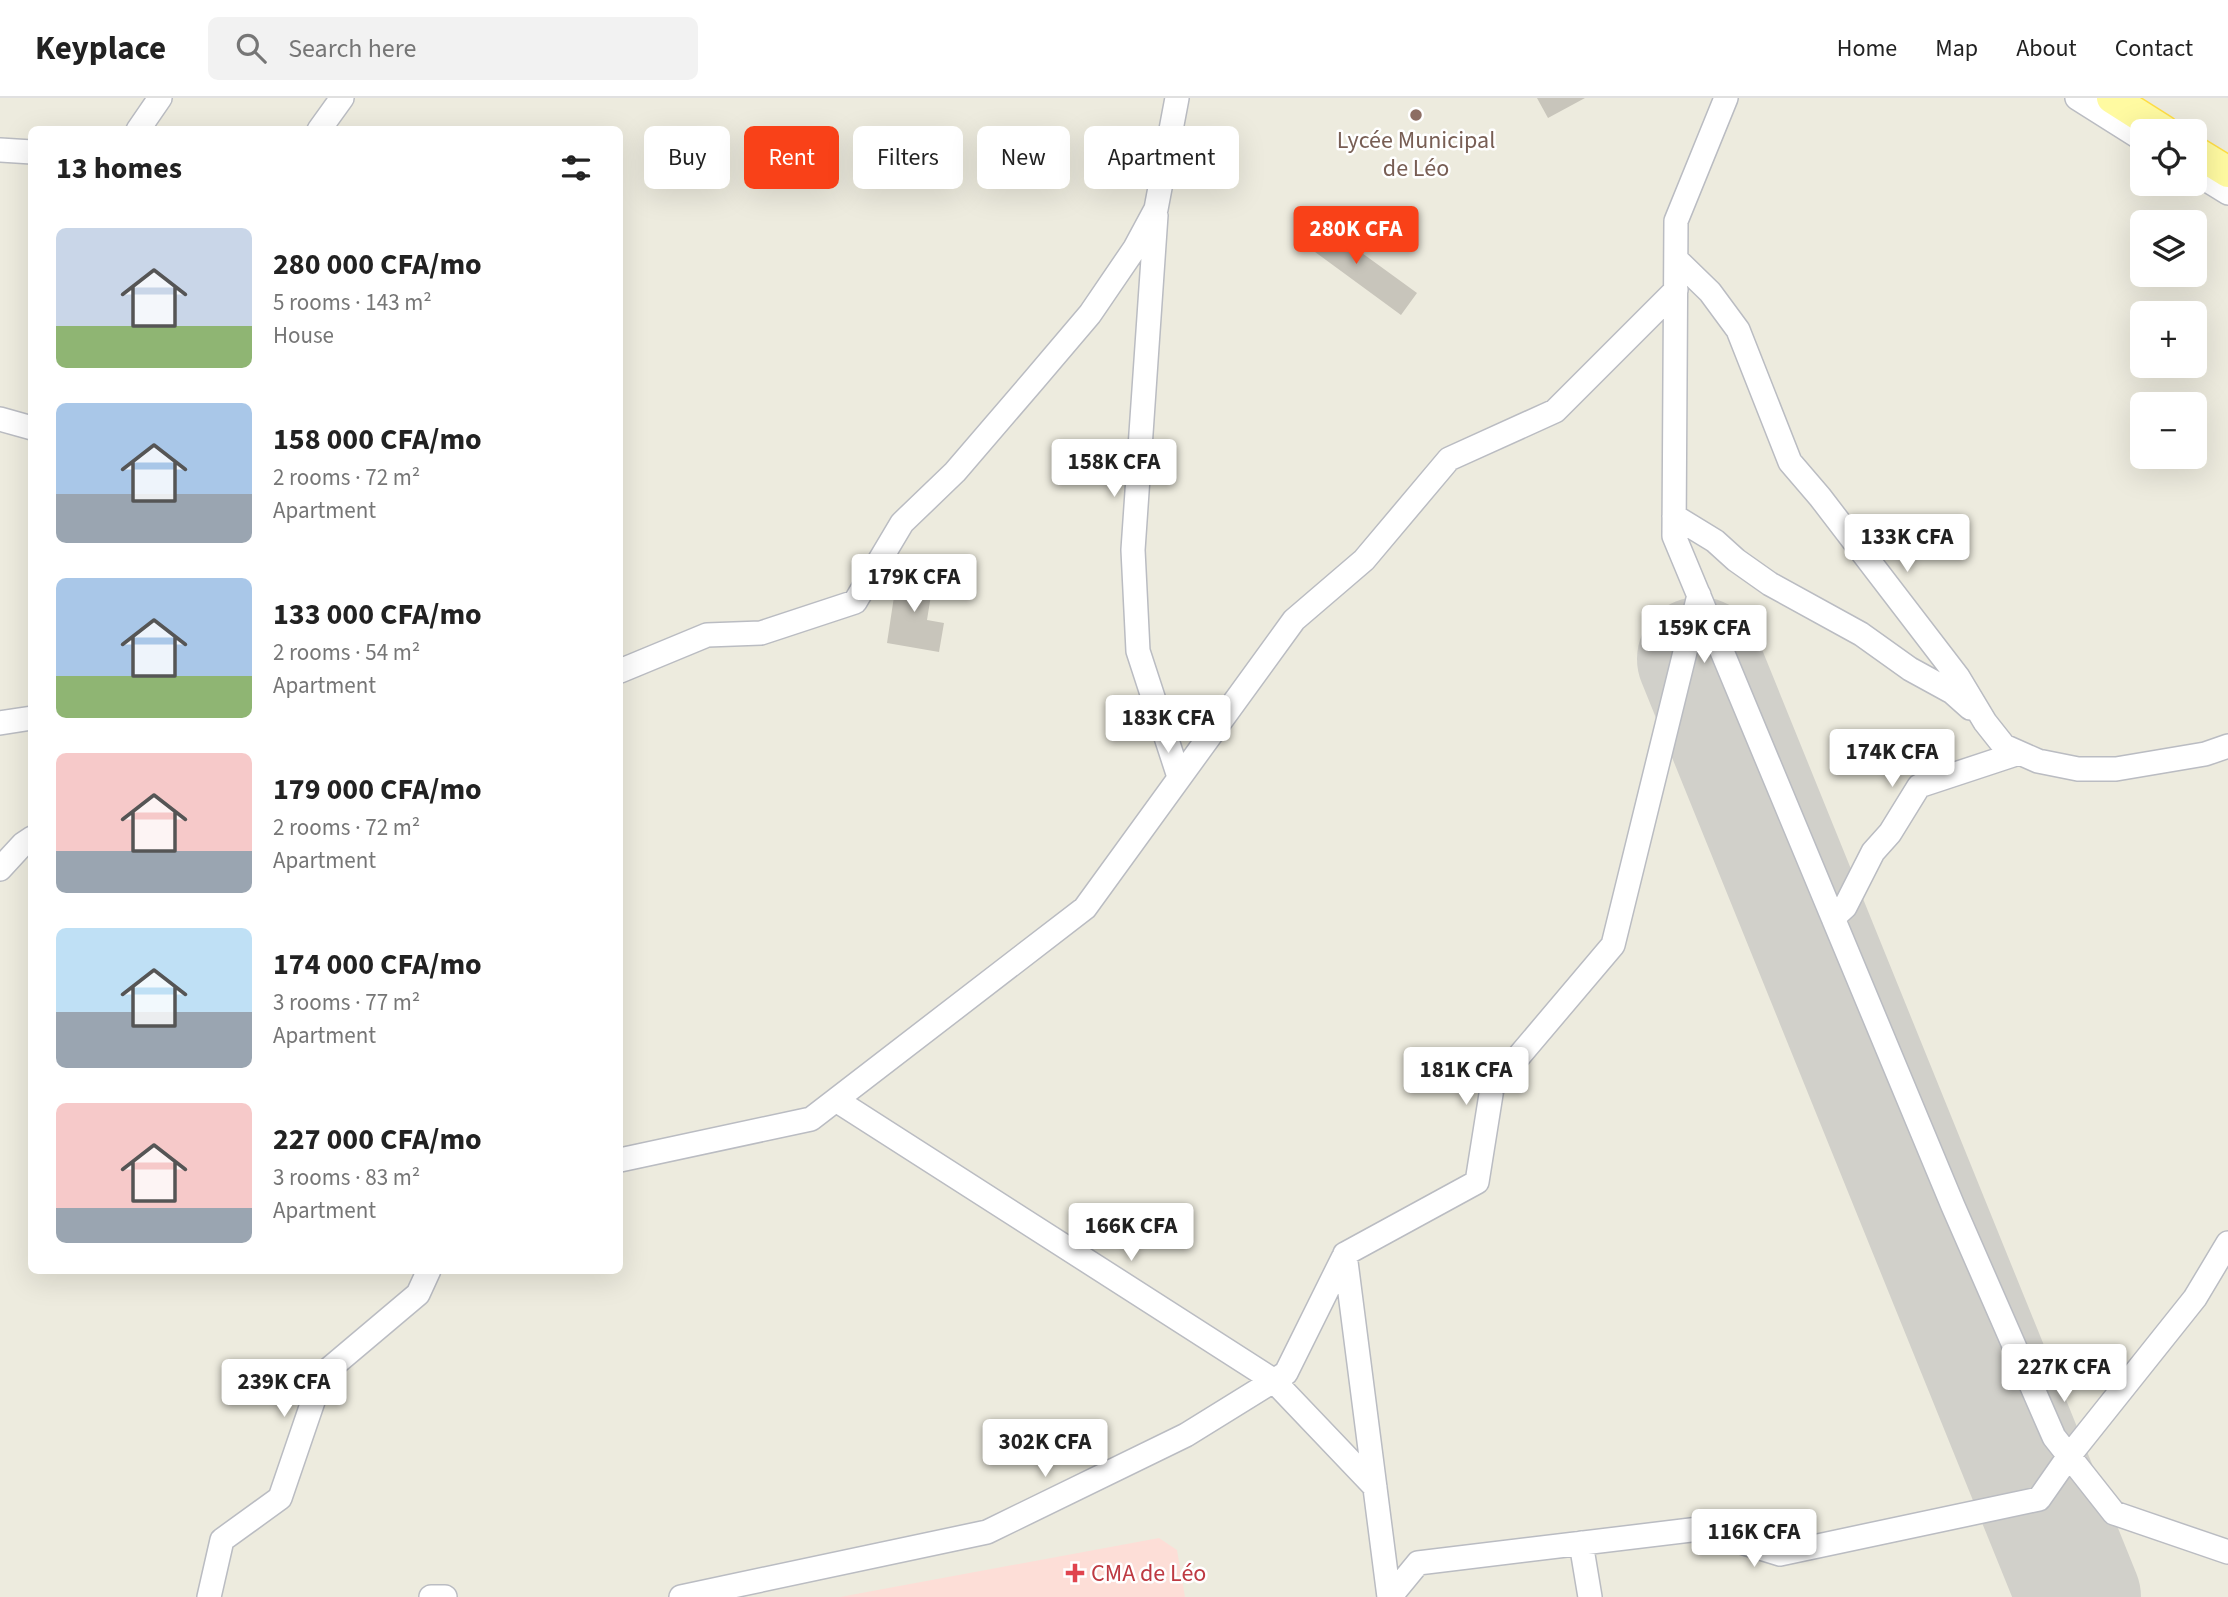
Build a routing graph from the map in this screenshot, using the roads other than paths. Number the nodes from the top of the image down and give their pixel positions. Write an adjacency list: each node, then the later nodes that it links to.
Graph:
1 (160, 98): 8 (street)
2 (342, 98): 9 (street)
3 (1177, 98): 17 (street)
4 (1726, 98): 18 (street)
5 (2077, 98): 10 (street)
6 (2112, 98): 7 (main road)
7 (2145, 119)
8 (141, 126)
9 (322, 126)
10 (2130, 131)
11 (0, 150): 12 (street)
12 (28, 152)
13 (2207, 159): 14 (main road)
14 (2228, 172)
15 (2207, 180): 16 (street)
16 (2228, 193)
17 (1156, 209): 24 (street); 30 (street)
18 (1676, 259): 19 (street); 26 (street)
19 (1676, 290): 22 (street); 30 (street)
20 (0, 419): 21 (street)
21 (28, 427)
22 (1674, 516): 23 (street); 26 (street)
23 (1699, 595): 33 (street); 37 (street)
24 (623, 670)
25 (28, 719): 27 (street)
26 (1985, 722): 29 (street)
27 (0, 723)
28 (2228, 746): 29 (street)
29 (2019, 753): 33 (street)
30 (1180, 777): 34 (street)
31 (28, 841): 32 (street)
32 (0, 869)
33 (1833, 918): 40 (street)
34 (836, 1100): 35 (street); 39 (street)
35 (623, 1159)
36 (2228, 1243): 40 (street)
37 (1345, 1254): 39 (street); 41 (street)
38 (427, 1274): 44 (street)
39 (1273, 1380): 41 (street); 47 (street)
40 (2069, 1456): 42 (street); 43 (street)
41 (1375, 1487): 48 (street)
42 (1581, 1543): 48 (street); 49 (street)
43 (2228, 1552)
44 (209, 1597)
45 (432, 1597): 46 (street)
46 (445, 1597)
47 (681, 1597)
48 (1389, 1597)
49 (1590, 1597)

